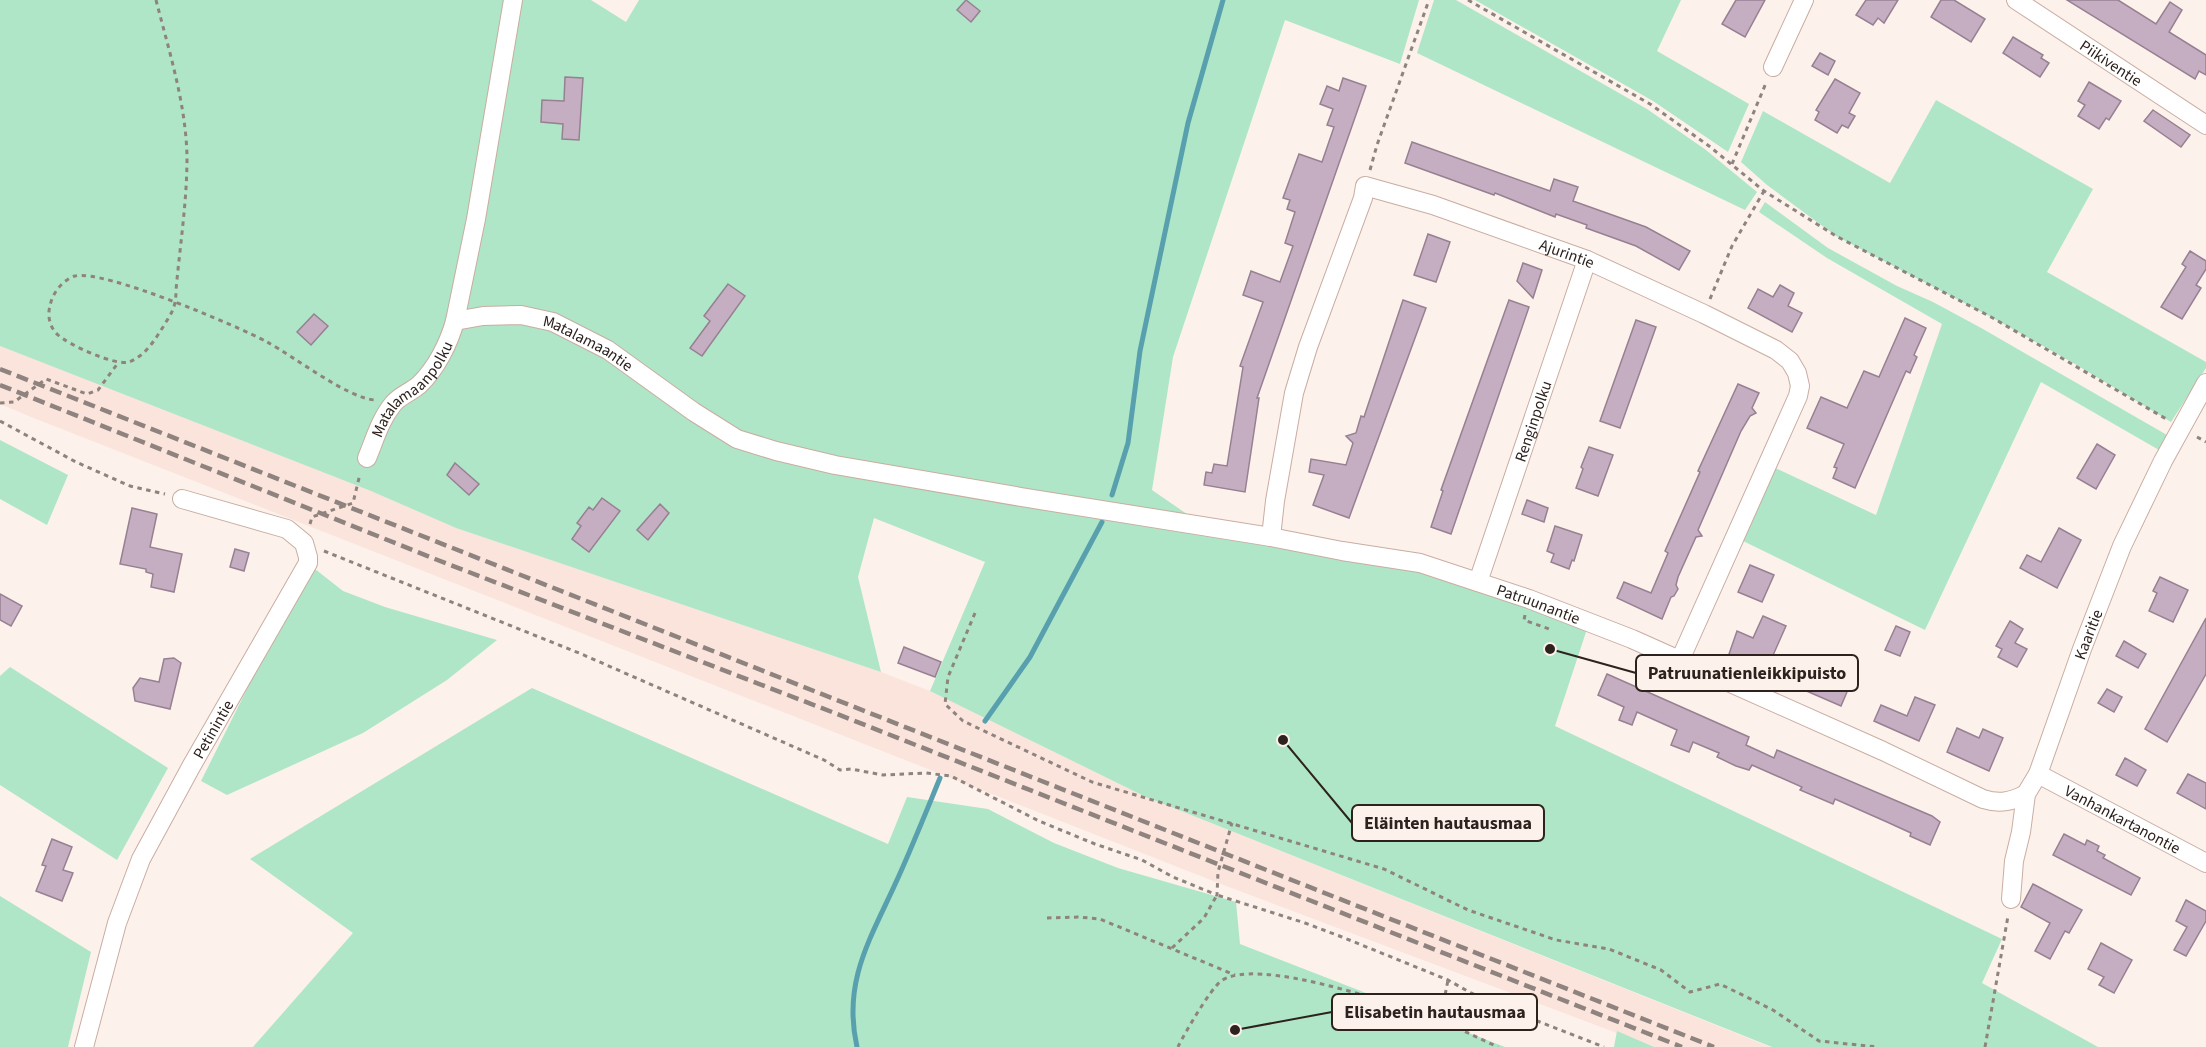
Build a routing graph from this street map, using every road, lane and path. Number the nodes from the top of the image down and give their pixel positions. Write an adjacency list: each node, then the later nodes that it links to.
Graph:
1 (156, 0): 13 (path)
2 (513, 0): 15 (street)
3 (1429, 0): 10 (path)
4 (1468, 0): 9 (path)
5 (1804, 0): 7 (street)
6 (2016, 0): 8 (street, Piikiventie)
7 (1773, 67): 9 (path)
8 (2206, 125)
9 (1732, 164): 11 (path)
10 (1365, 186): 12 (street, Ajurintie); 26 (street)
11 (1764, 191): 14 (path); 21 (path)
12 (1587, 260): 14 (street, Ajurintie); 28 (street, Renginpolku)
13 (176, 304): 16 (path); 16 (path); 18 (path)
14 (1704, 314): 30 (street, Ajurintie)
15 (455, 321): 18 (street, Matalamaanpolku); 24 (street, Matalamaantie)
16 (118, 363): 19 (path)
17 (2206, 383): 21 (street, Kaaritie)
18 (394, 402): 23 (street, Matalamaanpolku)
19 (0, 404)
20 (0, 421): 25 (path)
21 (2181, 428): 22 (path); 31 (street, Kaaritie)
22 (2206, 442)
23 (365, 463): 27 (path)
24 (1021, 497): 26 (street, Patruunantie)
25 (182, 499): 27 (street)
26 (1270, 537): 28 (street, Patruunantie)
27 (305, 546): 35 (path); 42 (street, Petinintie)
28 (1478, 582): 30 (street, Patruunantie)
29 (975, 613): 33 (path)
30 (1680, 660): 32 (street, Patruunantie)
31 (2038, 774): 32 (street, Kaaritie); 34 (street, Vanhankartanontie)
32 (2026, 794): 36 (street, Kaaritie)
33 (1232, 823): 35 (path); 46 (path)
34 (2206, 863)
35 (1217, 895): 38 (path); 40 (path)
36 (2011, 899): 47 (path)
37 (1047, 918): 38 (path)
38 (1172, 948): 39 (path)
39 (1236, 975): 41 (path); 43 (path)
40 (1448, 980): 41 (path); 45 (path)
41 (1440, 1021): 44 (path)
42 (84, 1047)
43 (1178, 1047)
44 (1498, 1047)
45 (1604, 1047)
46 (1878, 1047)
47 (1985, 1047)

